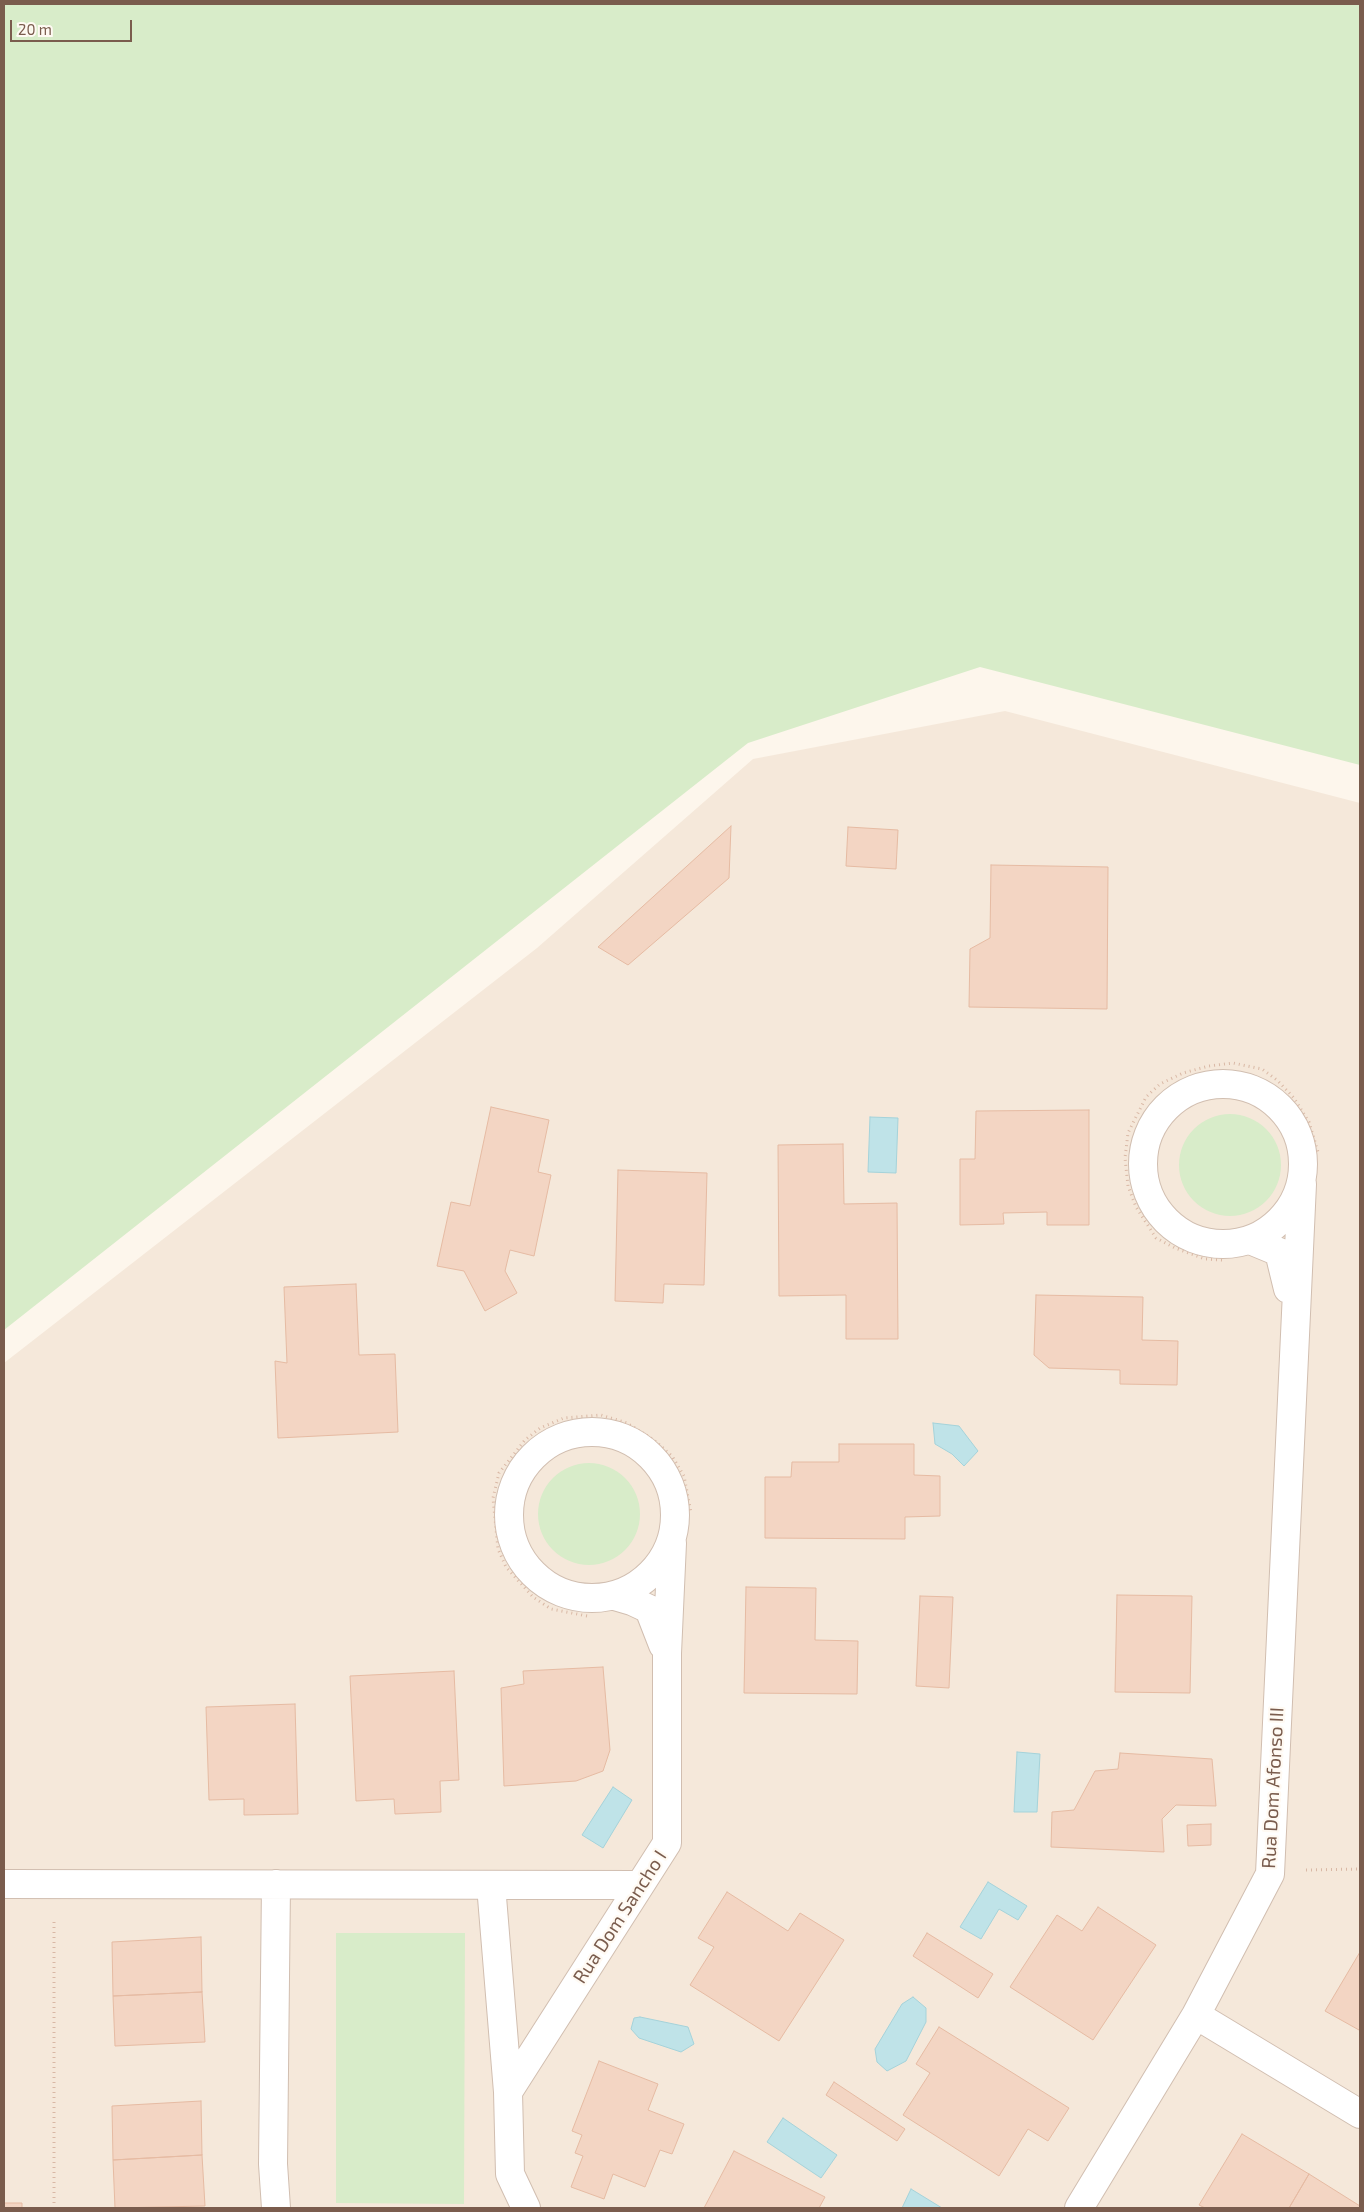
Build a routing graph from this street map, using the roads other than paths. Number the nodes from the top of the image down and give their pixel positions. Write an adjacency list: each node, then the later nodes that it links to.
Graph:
1 (1302, 1184): 2 (street); 2 (street); 3 (street, Rua Dom Afonso III)
2 (1250, 1240): 3 (street)
3 (1295, 1317): 11 (street, Rua Dom Afonso III)
4 (672, 1542): 5 (street, Rua Dom Sancho I); 5 (street, Rua Dom Sancho I); 6 (street, Rua Dom Sancho I)
5 (615, 1596): 6 (street)
6 (667, 1653): 10 (street, Rua Dom Sancho I)
7 (4, 1884): 8 (street)
8 (276, 1884): 9 (street); 14 (street)
9 (491, 1885): 10 (street); 12 (street)
10 (639, 1885): 12 (street, Rua Dom Sancho I)
11 (1196, 2015): 13 (street); 16 (street, Rua Dom Afonso III)
12 (508, 2092): 15 (street)
13 (1360, 2114)
14 (276, 2208)
15 (526, 2208)
16 (1079, 2208)

